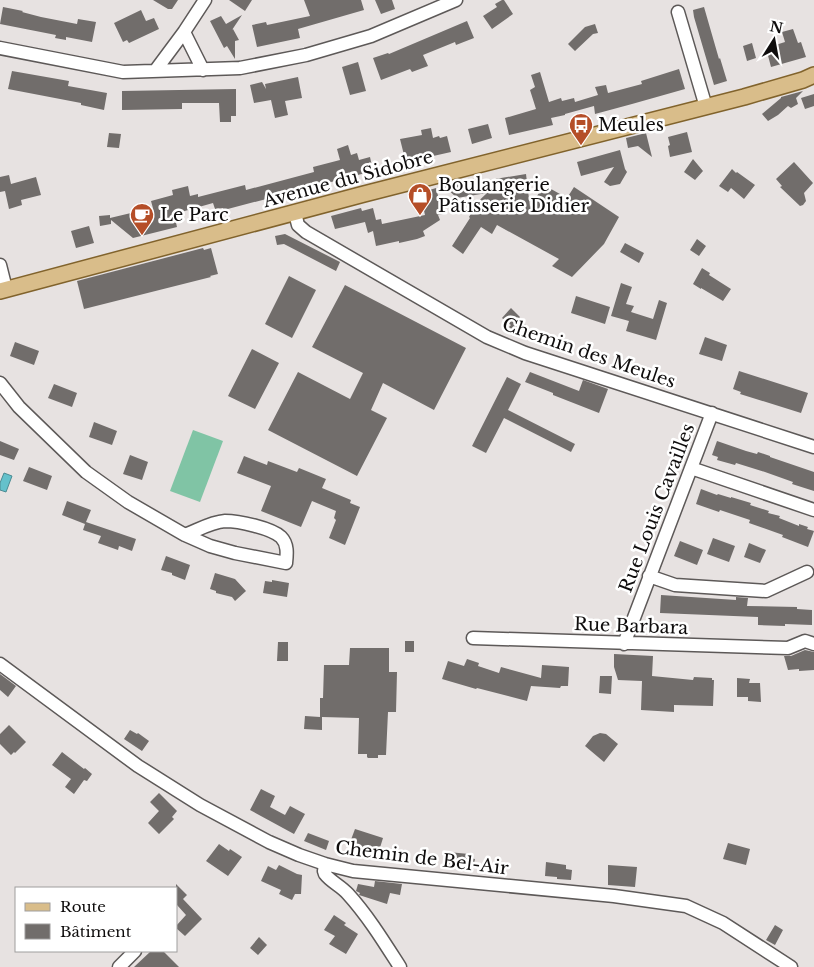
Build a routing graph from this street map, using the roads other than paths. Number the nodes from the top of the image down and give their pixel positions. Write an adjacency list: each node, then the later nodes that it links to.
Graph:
1 (205, 0): 4 (street)
2 (456, 0): 6 (street)
3 (678, 12): 9 (street)
4 (184, 32): 6 (street); 7 (street)
5 (0, 48): 7 (street)
6 (203, 70): 7 (street)
7 (155, 71)
8 (814, 75): 9 (main road, Avenue du Sidobre)
9 (706, 107): 10 (main road, Avenue du Sidobre)
10 (295, 213): 12 (main road, Avenue du Sidobre); 14 (street, Chemin des Meules)
11 (0, 265): 12 (street)
12 (3, 290)
13 (0, 383): 18 (street)
14 (712, 413): 15 (street, Chemin des Meules); 16 (street, Rue Louis Cavailles)
15 (814, 447)
16 (691, 468): 17 (street); 20 (street, Rue Louis Cavailles)
17 (814, 510)
18 (185, 535): 18 (street)
19 (807, 572): 20 (street)
20 (650, 576): 22 (street, Rue Louis Cavailles)
21 (473, 638): 22 (street, Rue Barbara)
22 (624, 644): 23 (street, Rue Barbara)
23 (814, 644)
24 (0, 664): 25 (street, Chemin de Bel-Air)
25 (325, 864): 28 (street); 29 (street, Chemin de Bel-Air)
26 (134, 952): 27 (street)
27 (119, 967)
28 (400, 967)
29 (791, 967)

